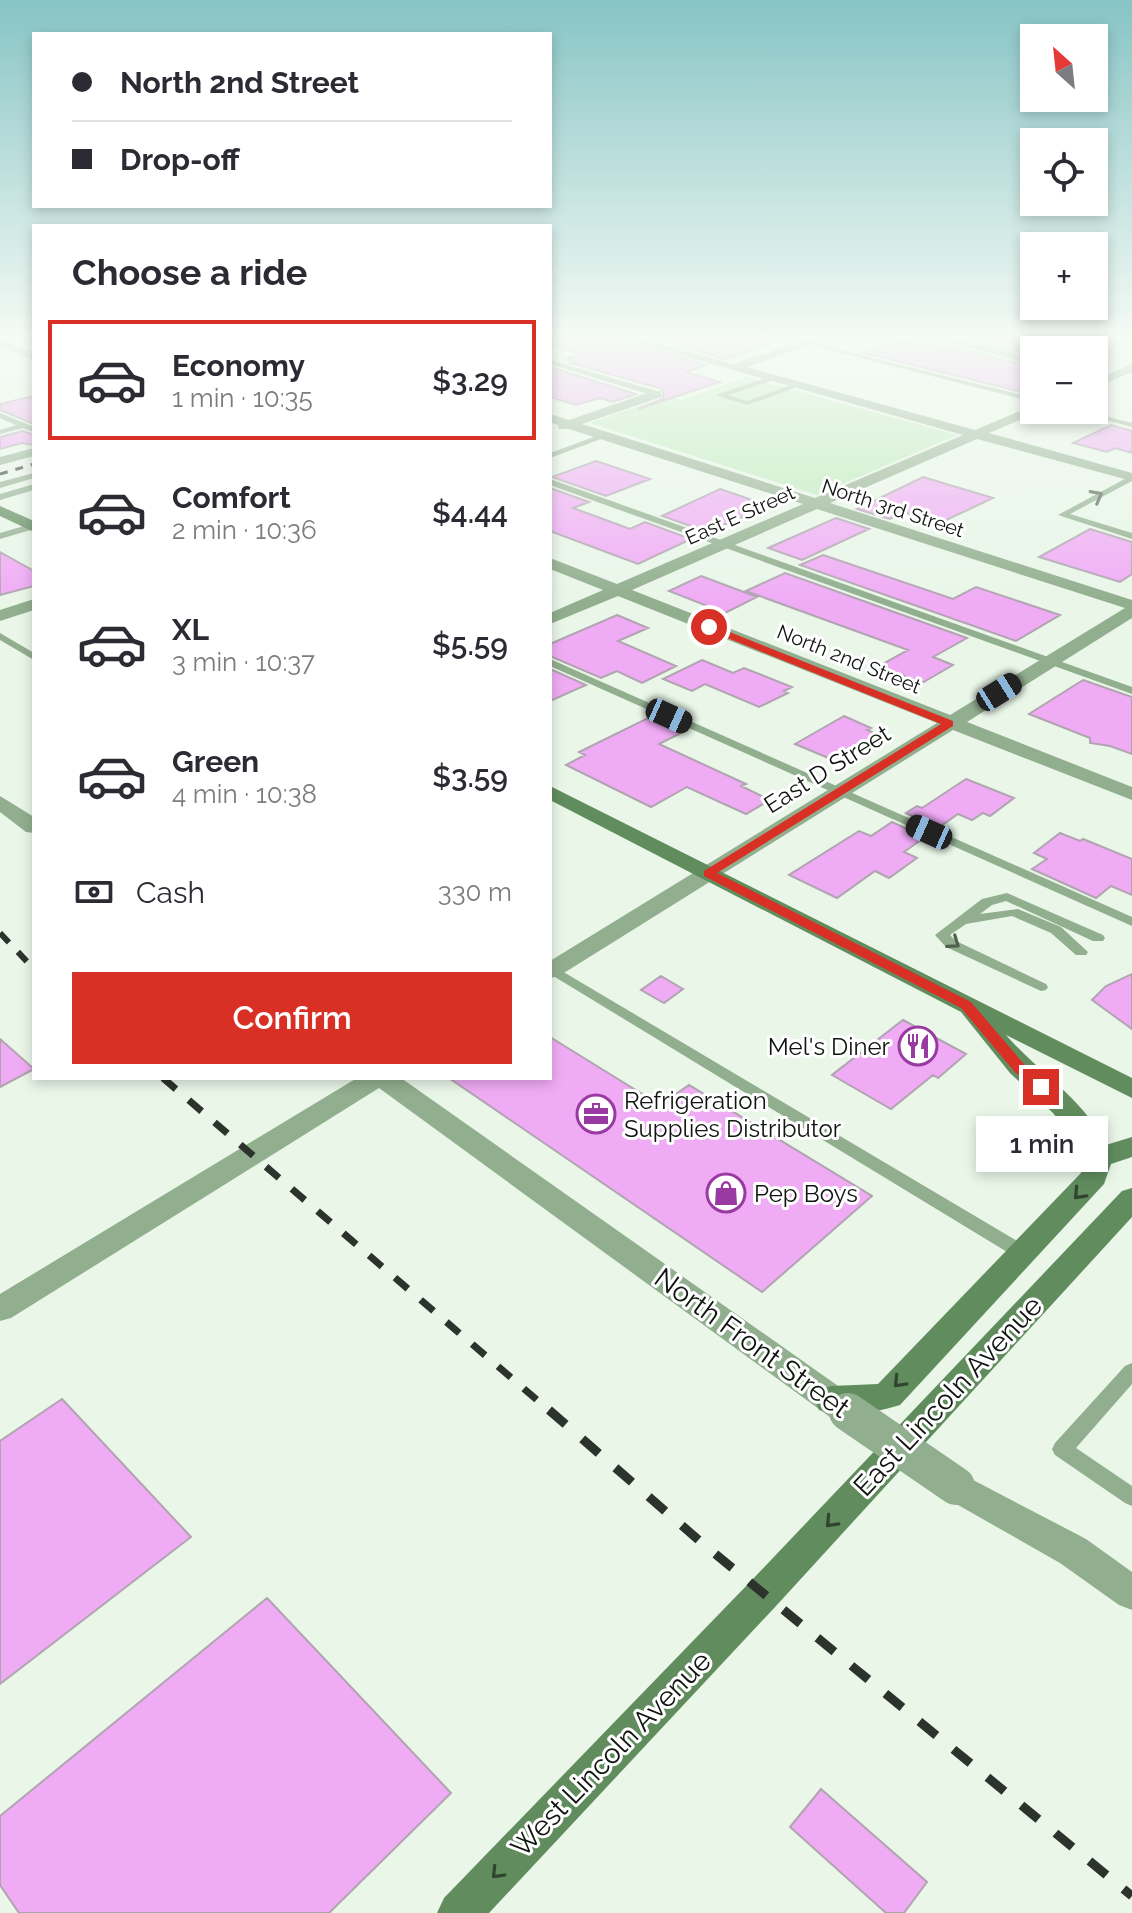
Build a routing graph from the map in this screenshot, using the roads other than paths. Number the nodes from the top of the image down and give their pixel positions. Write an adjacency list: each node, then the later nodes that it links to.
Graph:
1 (568, 424): 6 (street); 9 (street, North 3rd Street)
2 (942, 424): 8 (street)
3 (999, 424): 8 (street, East E Street)
4 (25, 425): 5 (lane); 7 (lane)
5 (32, 429)
6 (552, 429)
7 (0, 432)
8 (977, 434): 14 (street); 19 (street, East E Street)
9 (605, 436): 11 (lane); 19 (street, North 3rd Street)
10 (32, 453): 12 (street)
11 (552, 455)
12 (0, 461)
13 (32, 476): 16 (lane)
14 (1132, 477): 24 (lane, one-way to 14)
15 (552, 483): 25 (lane)
16 (0, 485)
17 (32, 488): 18 (lane)
18 (0, 497)
19 (816, 504): 25 (street, East E Street); 29 (street, North 3rd Street)
20 (0, 510): 21 (main road)
21 (32, 526)
22 (32, 527): 23 (lane)
23 (0, 536)
24 (1132, 536)
25 (723, 545): 27 (street, East E Street); 34 (lane)
26 (552, 564): 27 (street, North 2nd Street)
27 (617, 590): 31 (street, East E Street); 37 (street, North 2nd Street)
28 (32, 605): 30 (street)
29 (1132, 608): 34 (street, East D Street)
30 (0, 616)
31 (552, 618)
32 (0, 636): 33 (lane)
33 (32, 656)
34 (1048, 661): 36 (lane); 37 (street, East D Street)
35 (552, 663): 38 (lane)
36 (1132, 691)
37 (949, 723): 38 (street, East D Street); 40 (street, North 2nd Street)
38 (839, 792): 43 (street, East D Street); 45 (lane)
39 (552, 793): 43 (main road)
40 (1132, 794)
41 (0, 802): 42 (street)
42 (32, 826)
43 (708, 873): 48 (street, East D Street); 51 (main road)
44 (961, 921): 46 (lane); 47 (lane); 50 (lane, one-way to 50)
45 (1132, 922)
46 (1098, 938)
47 (1081, 952)
48 (552, 969)
49 (552, 971): 58 (lane)
50 (1041, 987)
51 (966, 1005): 54 (main road); 56 (main road)
52 (377, 1080): 59 (street)
53 (383, 1080): 61 (street, North Front Street)
54 (1132, 1089)
55 (1132, 1147): 56 (main road)
56 (1098, 1158): 58 (main road, one-way to 58)
57 (1132, 1198): 64 (main road, East Lincoln Avenue, one-way to 64)
58 (1023, 1253): 61 (main road, one-way to 61)
59 (0, 1309)
60 (1132, 1371): 62 (lane)
61 (840, 1406): 63 (street, North Front Street, bridge)
62 (1132, 1497)
63 (1132, 1593)
64 (763, 1594): 65 (main road, West Lincoln Avenue, one-way to 65)
65 (459, 1913)

